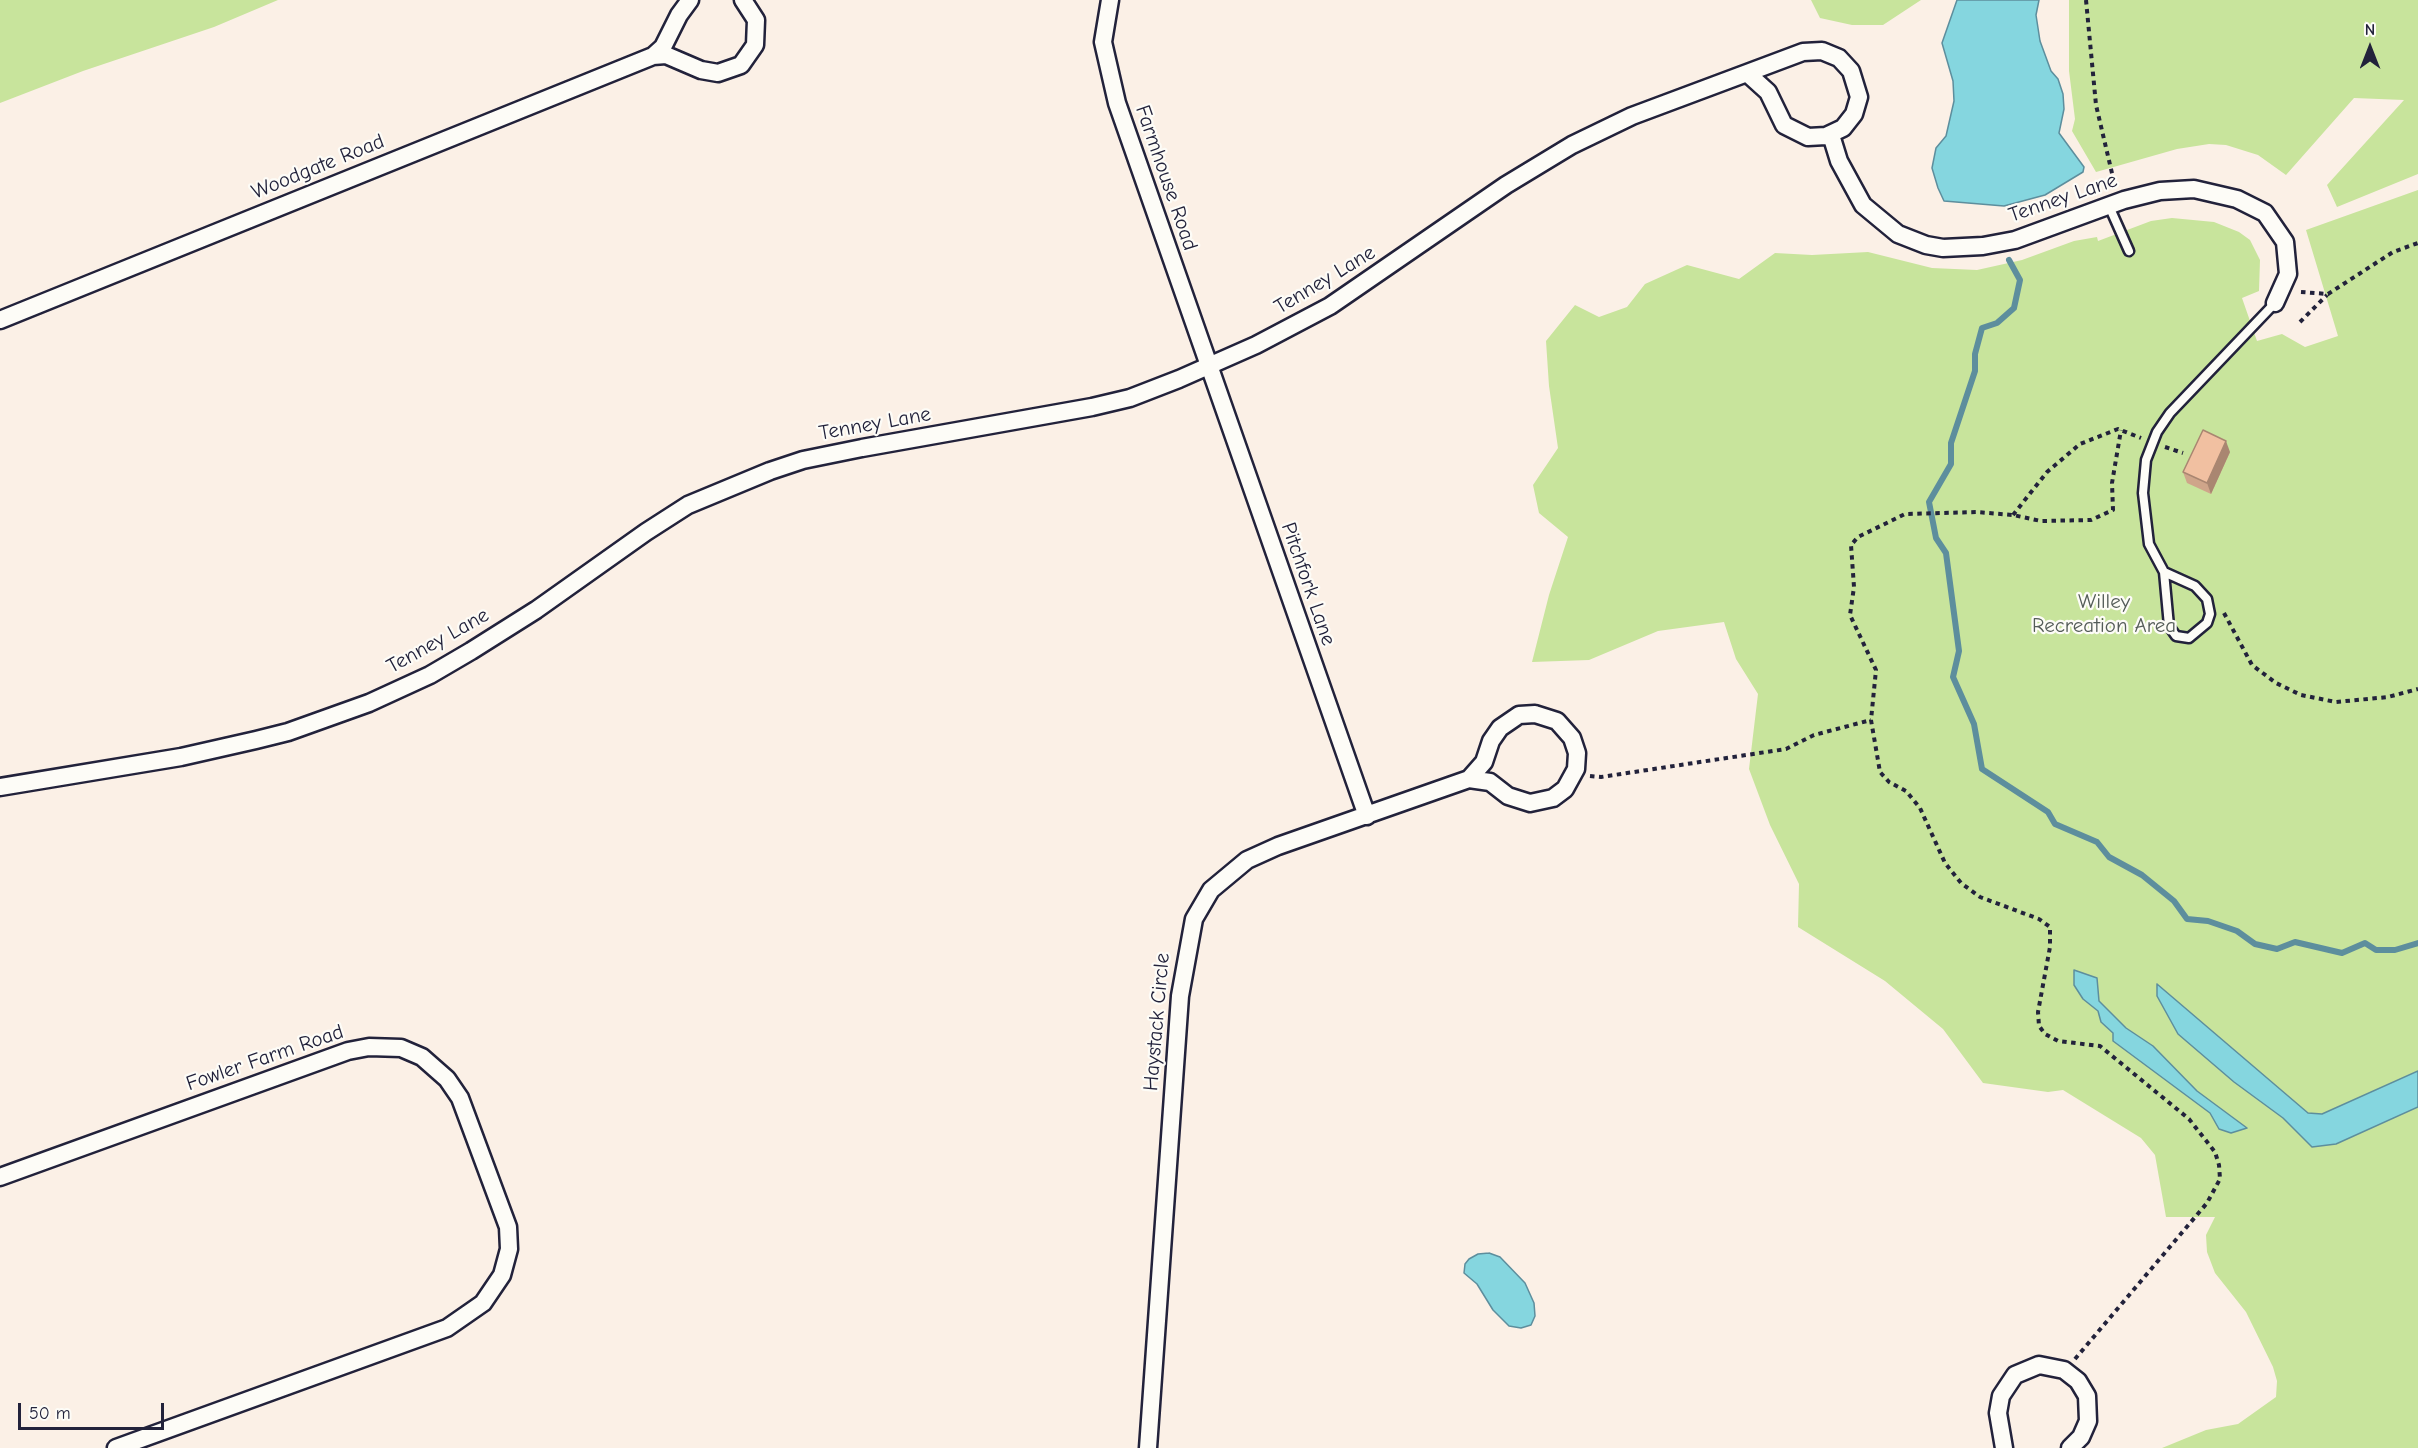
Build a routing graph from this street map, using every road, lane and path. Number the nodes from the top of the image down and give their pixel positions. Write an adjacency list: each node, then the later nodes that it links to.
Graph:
1 (690, 0): 5 (street)
2 (743, 0): 5 (street)
3 (1110, 0): 16 (street, Farmhouse Road)
4 (2086, 0): 8 (path)
5 (653, 56): 14 (street, Woodgate Road)
6 (1747, 73): 7 (street); 7 (street, Tenney Lane); 16 (street, Tenney Lane)
7 (1831, 135): 8 (street, Tenney Lane)
8 (2114, 204): 10 (lane); 13 (street, Tenney Lane)
9 (2418, 243): 12 (path)
10 (2129, 251)
11 (2301, 292): 12 (path)
12 (2328, 294): 15 (path)
13 (2275, 303): 20 (lane)
14 (0, 320)
15 (2300, 322)
16 (1208, 367): 26 (street, Tenney Lane); 27 (street, Pitchfork Lane)
17 (2121, 430): 18 (path); 19 (path); 19 (path)
18 (2136, 436)
19 (2013, 515): 23 (path)
20 (2164, 572): 20 (lane)
21 (2222, 609): 22 (path)
22 (2418, 689)
23 (1871, 720): 24 (path); 29 (path)
24 (1575, 771): 25 (street); 25 (street)
25 (1469, 779): 27 (street, Haystack Circle)
26 (0, 787)
27 (1367, 816): 31 (street, Haystack Circle)
28 (0, 1177): 30 (street, Fowler Farm Road)
29 (2064, 1370): 32 (street); 33 (street)
30 (116, 1448)
31 (1148, 1448)
32 (2004, 1448)
33 (2070, 1448)

